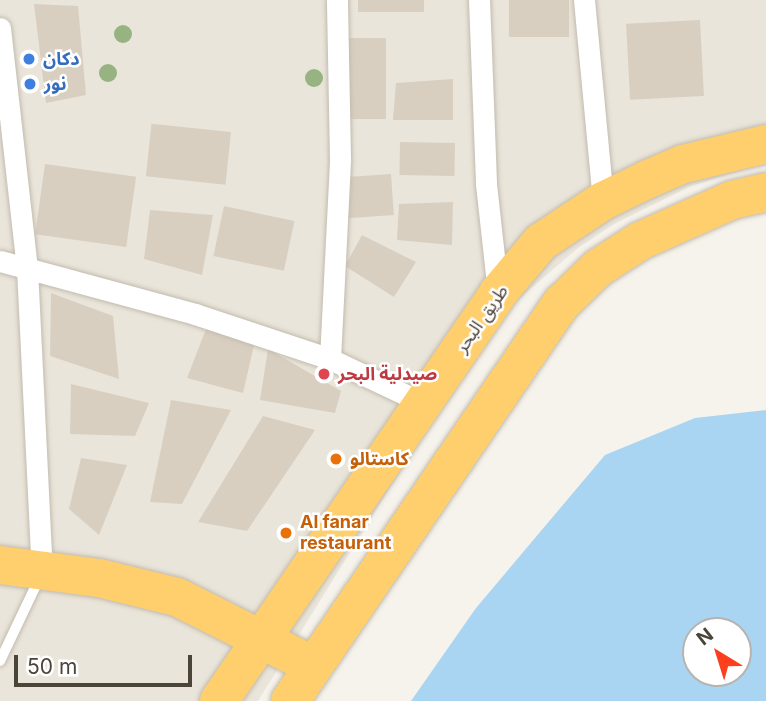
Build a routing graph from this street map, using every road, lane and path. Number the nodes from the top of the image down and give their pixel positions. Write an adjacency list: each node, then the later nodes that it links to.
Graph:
1 (337, 0): 11 (street)
2 (479, 0): 10 (street)
3 (584, 0): 7 (street)
4 (0, 28): 9 (street)
5 (766, 144): 7 (highway, طريق البحر)
6 (766, 192): 17 (highway)
7 (603, 201): 10 (highway, طريق البحر)
8 (0, 261): 9 (street)
9 (27, 268): 11 (street); 14 (street)
10 (498, 293): 12 (highway, طريق البحر)
11 (330, 359): 12 (street)
12 (425, 404): 15 (highway, طريق البحر)
13 (0, 565): 14 (highway)
14 (42, 572): 15 (highway); 16 (lane)
15 (264, 639): 17 (highway); 18 (highway, طريق البحر)
16 (0, 662)
17 (314, 666): 19 (highway)
18 (219, 701)
19 (290, 701)

